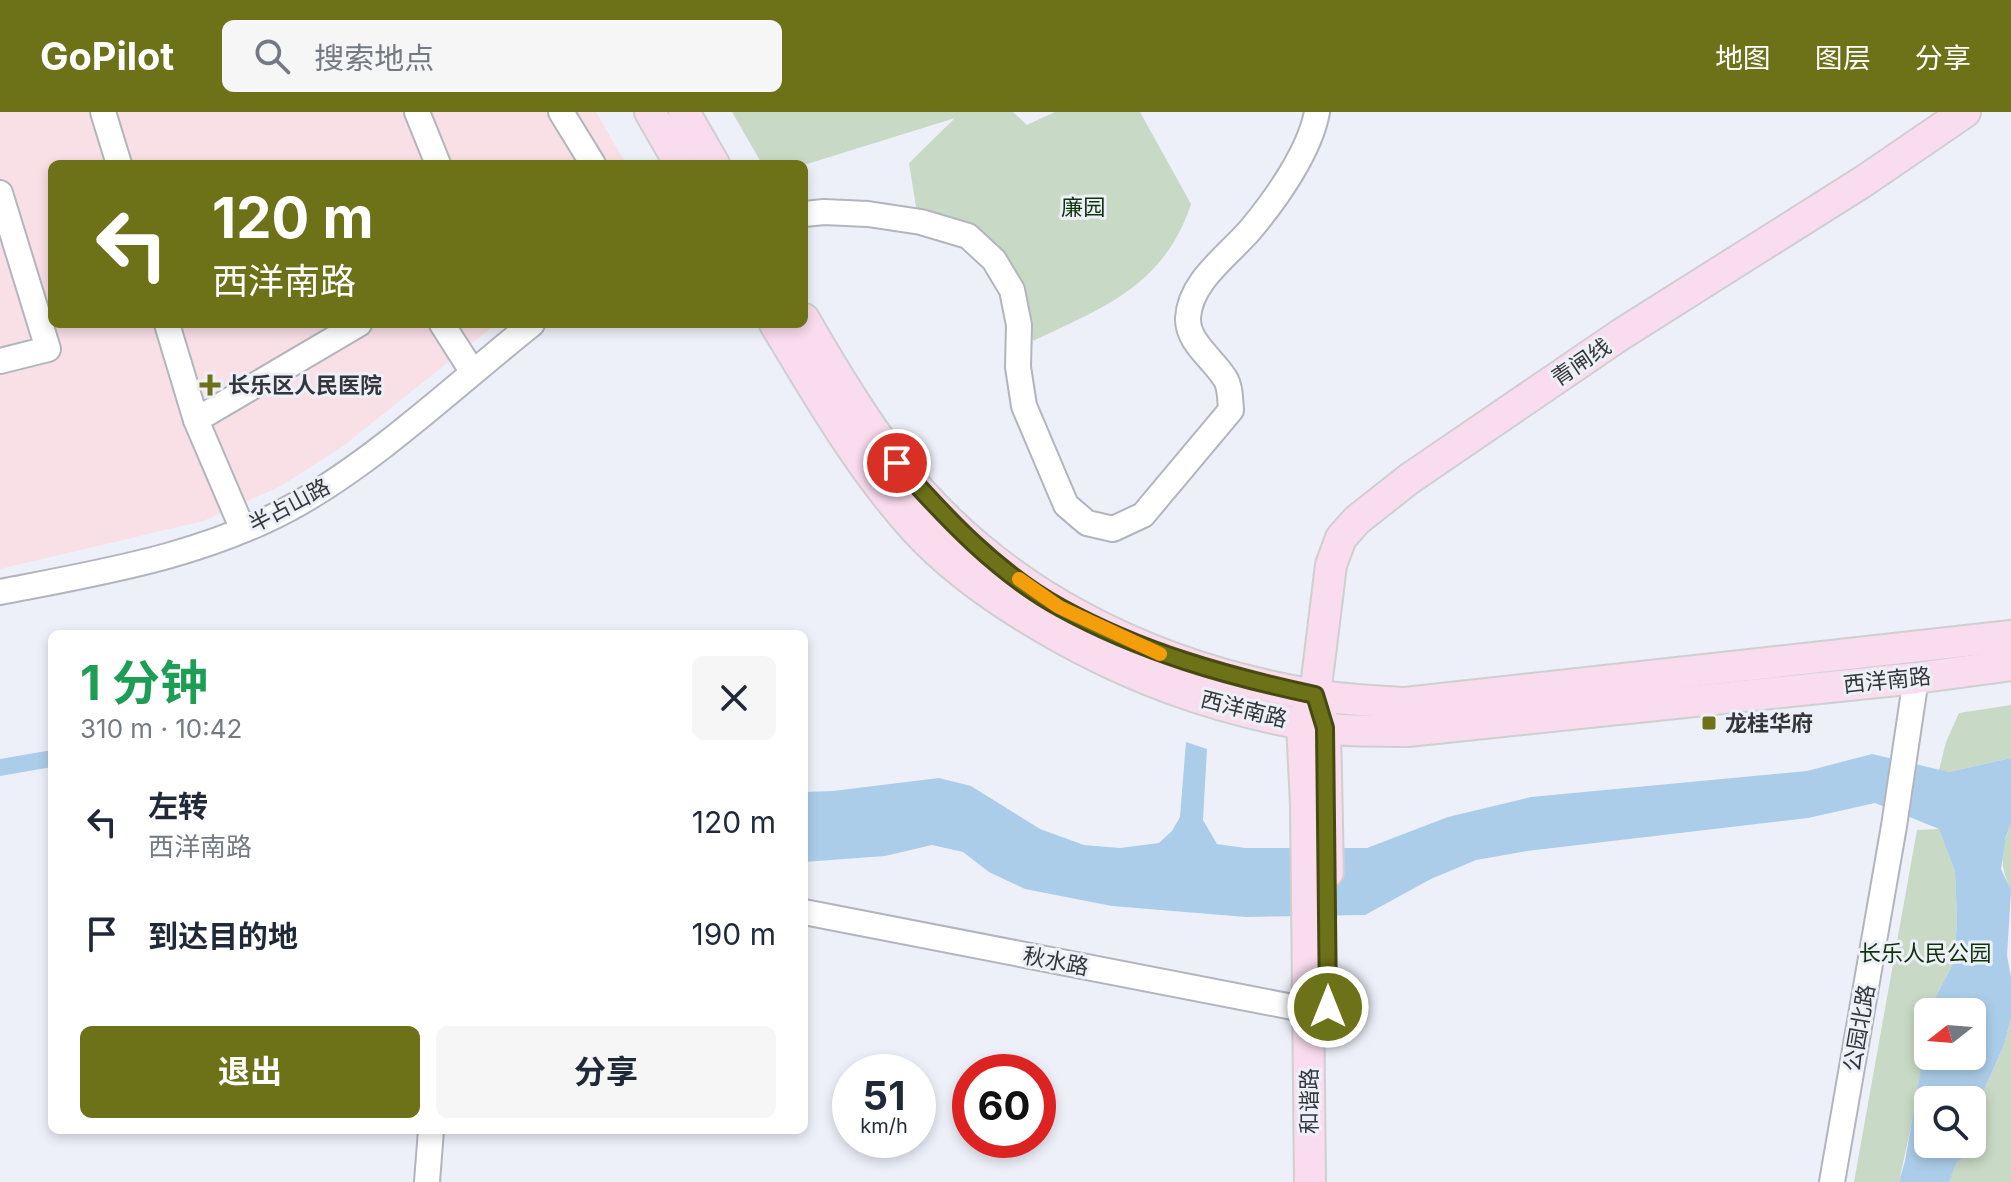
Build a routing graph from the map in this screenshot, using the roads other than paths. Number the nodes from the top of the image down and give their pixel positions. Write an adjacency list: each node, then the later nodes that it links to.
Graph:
1 (103, 112): 8 (street)
2 (417, 112): 9 (street)
3 (561, 112): 10 (street)
4 (650, 112): 11 (main road)
5 (684, 112): 12 (main road)
6 (1317, 112): 14 (street)
7 (1965, 112): 29 (main road, 青闸线)
8 (118, 160)
9 (436, 160)
10 (591, 160)
11 (678, 160)
12 (712, 160)
13 (0, 193): 21 (street)
14 (808, 214)
15 (808, 326): 29 (main road, 西洋南路)
16 (168, 328): 23 (street)
17 (352, 328): 23 (street)
18 (445, 328): 22 (street)
19 (527, 328): 22 (street, 半占山路)
20 (777, 328): 30 (main road, 西洋南路)
21 (2, 355)
22 (472, 371): 24 (street, 半占山路)
23 (196, 420): 24 (street)
24 (243, 530): 25 (street, 半占山路)
25 (0, 592)
26 (2011, 636): 29 (main road, 西洋南路)
27 (2011, 665): 28 (main road, 西洋南路)
28 (1916, 678): 30 (main road, 西洋南路); 38 (street, 公园北路)
29 (1315, 695): 30 (main road, 和谐路)
30 (1314, 725): 32 (main road, 和谐路)
31 (808, 913): 33 (street, 秋水路)
32 (1318, 920): 33 (main road, 和谐路); 37 (main road, 和谐路)
33 (1308, 1010): 36 (main road, 和谐路)
34 (431, 1134): 35 (street)
35 (427, 1182)
36 (1310, 1182)
37 (1329, 1182)
38 (1832, 1182)

